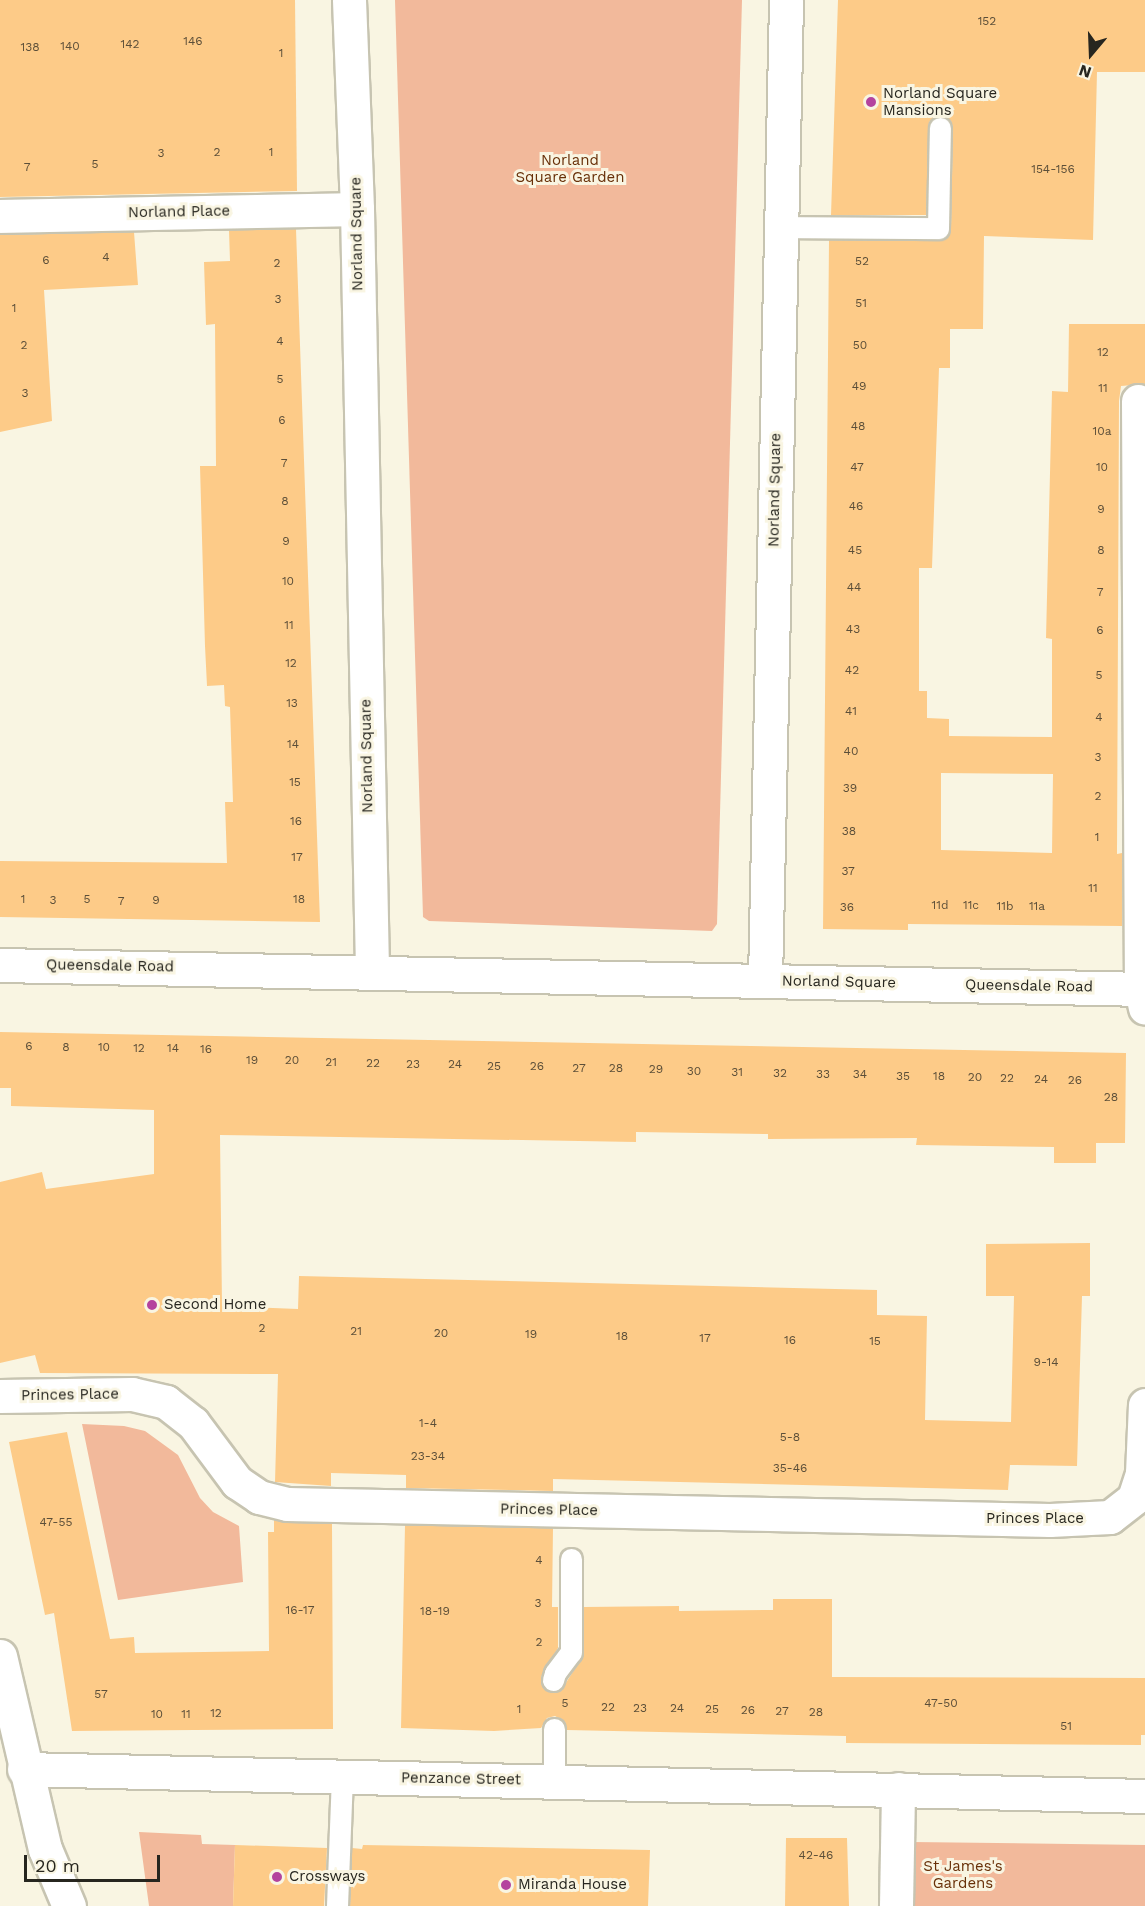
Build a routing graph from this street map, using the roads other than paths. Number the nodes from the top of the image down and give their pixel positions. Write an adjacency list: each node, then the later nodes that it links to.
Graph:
1 (349, 0): 4 (street, Norland Square)
2 (786, 0): 6 (street, Norland Square)
3 (940, 128): 6 (lane)
4 (357, 209): 5 (street, Norland Place); 10 (street, Norland Square)
5 (0, 216)
6 (780, 227): 11 (street, Norland Square)
7 (1138, 401): 13 (street)
8 (0, 964): 9 (street, Queensdale Road)
9 (220, 968): 10 (street, Norland Square)
10 (372, 972): 11 (street, Norland Square)
11 (765, 980): 12 (street, Norland Square)
12 (914, 984): 13 (street, Queensdale Road)
13 (1144, 995)
14 (0, 1396): 15 (street, Princes Place)
15 (1145, 1405)
16 (571, 1560): 18 (lane)
17 (0, 1656): 20 (street)
18 (554, 1680)
19 (554, 1729): 22 (lane)
20 (24, 1769): 21 (street, Penzance Street); 25 (street)
21 (342, 1776): 22 (street, Penzance Street); 26 (lane)
22 (554, 1781): 23 (street, Penzance Street)
23 (898, 1790): 24 (street); 27 (street)
24 (1145, 1796)
25 (69, 1906)
26 (337, 1906)
27 (896, 1906)

